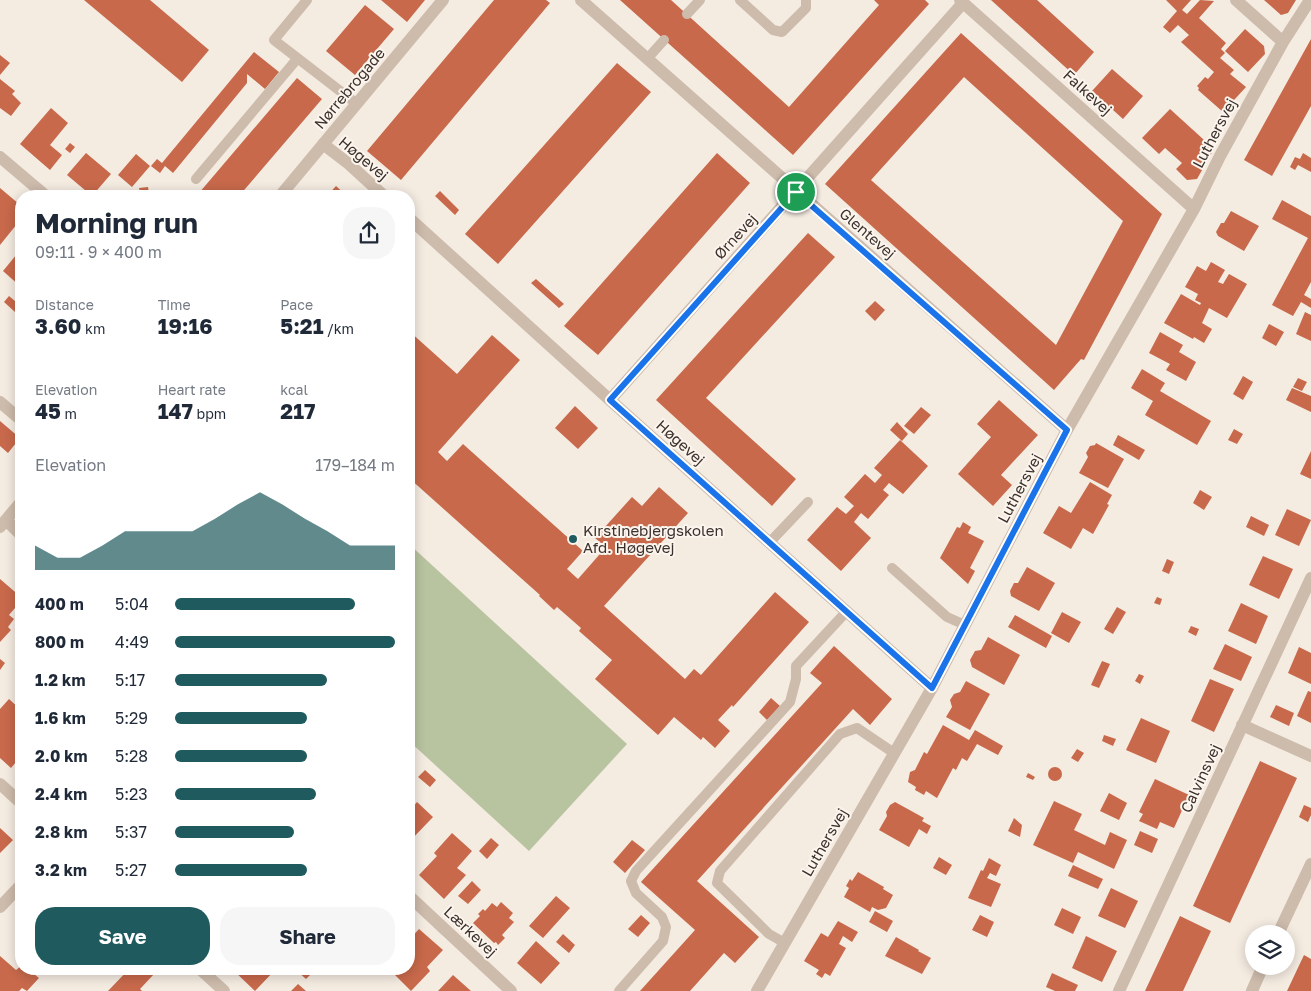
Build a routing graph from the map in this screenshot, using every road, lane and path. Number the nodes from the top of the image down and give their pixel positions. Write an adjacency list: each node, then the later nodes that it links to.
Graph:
1 (307, 0): 13 (lane)
2 (443, 0): 15 (street, Nørrebrogade)
3 (582, 0): 14 (street, Glentevej)
4 (700, 0): 10 (lane)
5 (740, 0): 6 (lane)
6 (806, 0)
7 (1236, 0): 12 (street)
8 (1310, 0): 12 (street, Luthersvej)
9 (962, 2): 22 (street, Ørnevej); 23 (street, Falkevej)
10 (687, 14)
11 (664, 40): 14 (lane)
12 (1283, 42): 23 (street, Luthersvej)
13 (297, 58): 15 (lane); 18 (lane)
14 (647, 59): 22 (street, Glentevej)
15 (356, 104): 16 (street, Nørrebrogade)
16 (323, 144): 20 (street, Nørrebrogade); 21 (street, Høgevej)
17 (0, 157): 19 (street)
18 (196, 179)
19 (39, 190)
20 (285, 190)
21 (377, 190)
22 (796, 192): 25 (street, Ørnevej); 28 (street, Glentevej)
23 (1194, 209): 28 (street, Luthersvej)
24 (415, 223): 25 (street, Høgevej)
25 (610, 400): 33 (street, Høgevej)
26 (0, 402): 27 (street)
27 (15, 415)
28 (1067, 430): 37 (street, Luthersvej)
29 (808, 502): 33 (lane)
30 (15, 509): 31 (street)
31 (3, 524): 32 (street)
32 (15, 531)
33 (770, 542): 36 (street, Høgevej)
34 (892, 568): 37 (lane)
35 (1311, 578): 39 (street, Calvinsvej)
36 (847, 611): 38 (street, Høgevej); 54 (lane)
37 (965, 625): 38 (street, Luthersvej)
38 (932, 688): 40 (street, Luthersvej)
39 (1242, 725): 41 (street); 56 (street, Calvinsvej)
40 (894, 754): 49 (street, Luthersvej); 49 (lane)
41 (1311, 756)
42 (0, 784): 43 (street)
43 (15, 798)
44 (1311, 864): 48 (street)
45 (15, 891): 47 (street)
46 (415, 902): 53 (street, Lærkevej)
47 (0, 907)
48 (1282, 925)
49 (785, 943): 55 (street, Luthersvej)
50 (207, 975): 52 (street)
51 (1259, 975): 57 (street)
52 (224, 991)
53 (511, 991)
54 (619, 991)
55 (757, 991)
56 (1119, 991)
57 (1252, 991)

